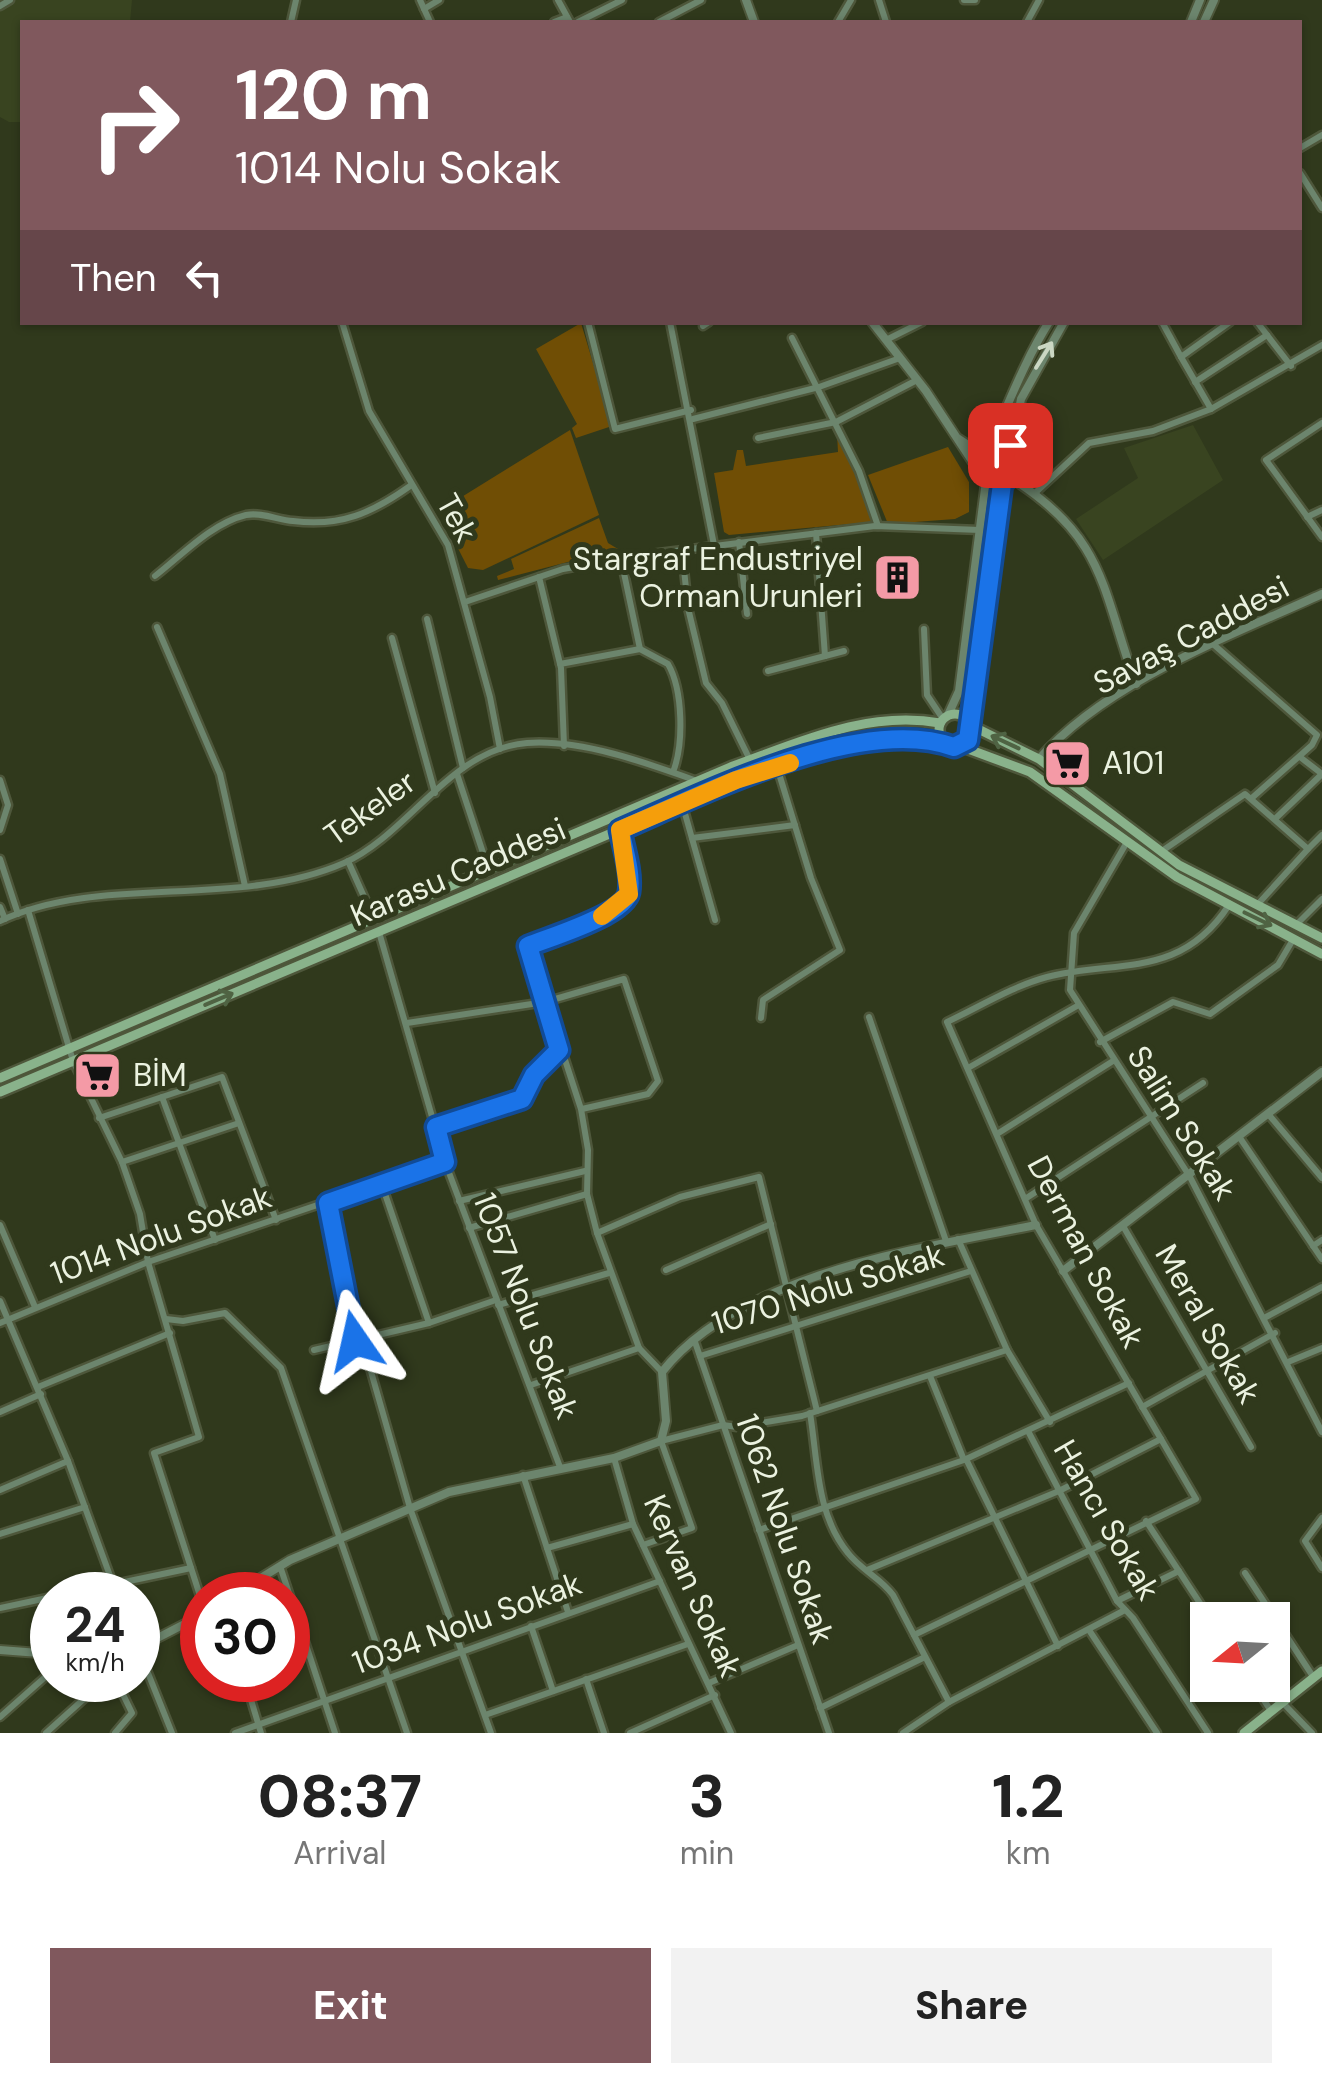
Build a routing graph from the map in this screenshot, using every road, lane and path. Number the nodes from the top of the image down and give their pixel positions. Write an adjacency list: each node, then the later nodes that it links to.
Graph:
1 (10, 0): 9 (street)
2 (420, 0): 10 (street)
3 (439, 0): 10 (street)
4 (558, 0): 12 (street)
5 (622, 0): 13 (street)
6 (701, 0): 14 (street)
7 (964, 0): 8 (street)
8 (976, 0)
9 (0, 6)
10 (424, 9): 11 (street)
11 (429, 20)
12 (568, 20)
13 (582, 20)
14 (662, 20)
15 (1302, 176): 16 (street)
16 (1322, 208)
17 (343, 325): 48 (street, Tek)
18 (589, 325): 38 (street)
19 (671, 325): 38 (street)
20 (874, 325): 29 (street)
21 (916, 325): 29 (street)
22 (1047, 325): 43 (street)
23 (1062, 325): 44 (street, one-way to 23)
24 (1164, 325): 31 (street)
25 (1226, 325): 31 (street)
26 (1259, 325): 27 (street)
27 (1267, 335): 33 (street); 35 (street)
28 (792, 338): 36 (street)
29 (886, 340): 32 (street)
30 (1322, 345): 33 (street)
31 (1181, 357): 35 (street)
32 (900, 358): 34 (street); 36 (street)
33 (1291, 366): 37 (street)
34 (917, 380): 39 (street); 41 (street)
35 (1195, 382): 37 (street)
36 (819, 387): 38 (street); 39 (street)
37 (1211, 409): 49 (street)
38 (692, 414): 57 (street)
39 (836, 422): 42 (street); 52 (street)
40 (1322, 423): 51 (street)
41 (955, 436): 43 (street); 46 (street)
42 (758, 438)
43 (987, 454): 44 (street); 46 (street)
44 (1010, 456): 45 (street)
45 (1011, 478): 47 (street); 49 (street)
46 (984, 479): 47 (street); 53 (street)
47 (1002, 484): 77 (street)
48 (410, 486): 60 (street); 63 (street, Tek)
49 (1035, 492): 75 (street)
50 (1322, 510): 51 (street)
51 (1307, 518): 55 (street)
52 (878, 526): 53 (street); 54 (street)
53 (982, 530): 76 (street)
54 (816, 533): 56 (street); 72 (street)
55 (1322, 537)
56 (740, 542): 57 (street); 64 (street)
57 (714, 545): 58 (street)
58 (682, 550): 59 (street); 84 (street)
59 (621, 558): 61 (street); 70 (street)
60 (155, 576)
61 (539, 577): 63 (street); 73 (street)
62 (1322, 594): 69 (street, Savaş Caddesi)
63 (465, 602): 81 (street, Tek)
64 (747, 614)
65 (427, 620): 86 (street)
66 (158, 627): 106 (street)
67 (924, 629): 76 (street)
68 (392, 638): 91 (street)
69 (1213, 644): 75 (street, Savaş Caddesi); 82 (street)
70 (640, 649): 73 (street); 87 (street)
71 (844, 651): 72 (street)
72 (826, 656): 74 (street)
73 (560, 664): 79 (street)
74 (768, 672)
75 (1136, 684): 83 (street, Savaş Caddesi)
76 (943, 719): 77 (main road); 78 (main road); 84 (main road, Karasu Caddesi)
77 (969, 723): 80 (main road); 83 (main road, one-way to 77)
78 (945, 743): 80 (main road); 85 (main road, Karasu Caddesi)
79 (564, 746): 81 (street, Tekeler); 87 (street, Tekeler)
80 (960, 746): 100 (main road)
81 (500, 749): 86 (street, Tekeler)
82 (1300, 756): 88 (street); 92 (street)
83 (1039, 759): 102 (main road)
84 (750, 760): 90 (main road, Karasu Caddesi)
85 (776, 768): 93 (main road, Karasu Caddesi); 95 (street)
86 (460, 772): 91 (street, Tekeler); 105 (street)
87 (672, 772): 90 (street, Tekeler)
88 (1322, 774): 94 (street)
89 (0, 780): 96 (street)
90 (698, 781): 105 (main road, Karasu Caddesi)
91 (435, 792): 104 (street, Tekeler)
92 (1253, 798): 94 (street); 102 (street)
93 (682, 803): 97 (main road, Karasu Caddesi); 99 (street)
94 (1276, 818): 101 (street)
95 (795, 825): 99 (street); 125 (street)
96 (0, 830)
97 (620, 830): 117 (main road, Karasu Caddesi); 122 (street)
98 (1322, 835): 101 (street)
99 (692, 838): 115 (street)
100 (1128, 841): 109 (main road); 121 (street, Salim Sokak)
101 (1308, 849): 108 (street)
102 (1160, 852): 108 (main road)
103 (0, 859): 112 (street)
104 (348, 861): 106 (street, Tekeler); 114 (street)
105 (489, 872): 114 (main road, Karasu Caddesi)
106 (244, 886): 111 (street, Tekeler)
107 (1322, 899): 116 (street)
108 (1258, 904): 116 (main road)
109 (1229, 906): 118 (main road, one-way to 118); 121 (street)
110 (0, 907): 113 (street)
111 (28, 910): 112 (street, Tekeler); 128 (street)
112 (18, 914): 113 (street, Tekeler)
113 (2, 920)
114 (374, 920): 128 (main road, Karasu Caddesi)
115 (715, 920)
116 (1298, 924): 119 (main road)
117 (379, 932): 126 (street, 1057 Nolu Sokak); 130 (main road, Karasu Caddesi, one-way to 117)
118 (1295, 938): 120 (main road); 127 (street)
119 (1322, 938)
120 (1322, 954)
121 (1070, 974): 123 (street, Salim Sokak); 132 (street, Derman Sokak)
122 (545, 1002): 126 (street); 129 (street); 138 (street)
123 (1077, 1006): 127 (street, Salim Sokak); 132 (street)
124 (869, 1017): 166 (street)
125 (761, 1018)
126 (407, 1024): 143 (street, 1057 Nolu Sokak)
127 (1100, 1042): 131 (street, Salim Sokak)
128 (70, 1049): 130 (street); 134 (main road, Karasu Caddesi)
129 (559, 1050): 138 (street); 143 (street)
130 (73, 1061): 136 (main road, Karasu Caddesi); 141 (street)
131 (1113, 1061): 140 (street, Salim Sokak); 144 (street)
132 (968, 1068): 144 (street, Derman Sokak)
133 (1322, 1072): 139 (street)
134 (0, 1078)
135 (1203, 1083): 140 (street)
136 (0, 1092)
137 (162, 1097): 141 (street); 142 (street); 146 (street)
138 (581, 1109): 149 (street)
139 (1269, 1115): 145 (street); 151 (street)
140 (1152, 1117): 150 (street, Salim Sokak); 154 (street)
141 (99, 1118): 147 (street)
142 (239, 1123): 146 (street); 157 (street)
143 (436, 1127): 148 (street, 1057 Nolu Sokak)
144 (997, 1134): 154 (street, Derman Sokak)
145 (1240, 1138): 150 (street); 168 (street)
146 (179, 1143): 147 (street); 165 (street)
147 (122, 1162): 170 (street)
148 (445, 1162): 152 (street, 1014 Nolu Sokak); 155 (street, 1057 Nolu Sokak)
149 (585, 1171): 153 (street); 155 (street)
150 (1190, 1177): 161 (street); 180 (street, Salim Sokak)
151 (1322, 1178)
152 (382, 1184): 156 (street, 1014 Nolu Sokak); 183 (street)
153 (587, 1194): 162 (street); 163 (street)
154 (1025, 1199): 160 (street, Derman Sokak)
155 (459, 1201): 162 (street, 1057 Nolu Sokak)
156 (328, 1203): 157 (street, 1014 Nolu Sokak); 187 (street)
157 (276, 1220): 165 (street, 1014 Nolu Sokak)
158 (771, 1224): 163 (street); 171 (street); 176 (street)
159 (0, 1225): 179 (street)
160 (1036, 1225): 164 (street); 173 (street, Derman Sokak)
161 (1123, 1226): 173 (street); 195 (street, Meral Sokak)
162 (469, 1228): 178 (street, 1057 Nolu Sokak)
163 (597, 1233): 174 (street)
164 (957, 1238): 166 (street); 172 (street)
165 (214, 1240): 170 (street, 1014 Nolu Sokak)
166 (946, 1240): 176 (street)
167 (1322, 1240): 168 (street)
168 (1313, 1246): 169 (street)
169 (1322, 1259)
170 (148, 1262): 179 (street, 1014 Nolu Sokak); 181 (street)
171 (666, 1270)
172 (972, 1270): 184 (street, 1070 Nolu Sokak); 192 (street)
173 (1063, 1270): 198 (street, Derman Sokak)
174 (610, 1273): 178 (street); 189 (street)
175 (1322, 1287): 180 (street)
176 (784, 1289): 184 (street); 188 (street)
177 (0, 1301): 182 (street)
178 (497, 1302): 183 (street); 199 (street, 1057 Nolu Sokak)
179 (35, 1307): 182 (street, 1014 Nolu Sokak)
180 (1266, 1317): 186 (street, Salim Sokak)
181 (166, 1320): 185 (street); 227 (street)
182 (4, 1321): 200 (street)
183 (429, 1323): 187 (street)
184 (796, 1326): 193 (street, 1070 Nolu Sokak); 203 (street)
185 (170, 1333): 200 (street); 232 (street)
186 (1275, 1334): 194 (street, Salim Sokak); 195 (street)
187 (359, 1340): 191 (street); 219 (street)
188 (694, 1342): 193 (street, 1062 Nolu Sokak); 196 (street)
189 (639, 1348): 196 (street); 199 (street)
190 (1322, 1348): 194 (street)
191 (314, 1350)
192 (1007, 1350): 197 (street); 204 (street)
193 (700, 1356): 205 (street, 1062 Nolu Sokak)
194 (1288, 1362): 207 (street, Salim Sokak)
195 (1207, 1371): 201 (street); 210 (street, Meral Sokak)
196 (662, 1372): 209 (street)
197 (930, 1376): 203 (street); 212 (street)
198 (1128, 1383): 201 (street, Derman Sokak); 204 (street)
199 (531, 1385): 214 (street, 1057 Nolu Sokak)
200 (39, 1390): 202 (street); 213 (street)
201 (1142, 1407): 208 (street, Derman Sokak)
202 (0, 1412)
203 (814, 1412): 205 (street); 220 (street)
204 (1050, 1422): 206 (street)
205 (723, 1424): 209 (street); 225 (street, 1062 Nolu Sokak)
206 (1028, 1432): 212 (street); 217 (street, Hancı Sokak)
207 (1322, 1432)
208 (1161, 1439): 217 (street); 223 (street, Derman Sokak)
209 (660, 1440): 211 (street); 228 (street)
210 (1251, 1446)
211 (614, 1458): 214 (street); 224 (street, Kervan Sokak)
212 (965, 1460): 220 (street); 221 (street)
213 (68, 1462): 216 (street); 218 (street)
214 (560, 1467): 215 (street)
215 (523, 1474): 219 (street); 229 (street)
216 (0, 1490)
217 (1059, 1491): 221 (street); 230 (street, Hancı Sokak)
218 (85, 1507): 226 (street); 236 (street)
219 (410, 1508): 227 (street); 257 (street)
220 (824, 1509): 225 (street); 234 (street)
221 (995, 1518): 234 (street); 242 (street)
222 (1322, 1518): 233 (street)
223 (1146, 1521): 230 (street); 235 (street)
224 (634, 1524): 228 (street, Kervan Sokak); 229 (street)
225 (759, 1530): 253 (street, 1062 Nolu Sokak)
226 (0, 1534)
227 (338, 1538): 231 (street); 260 (street)
228 (643, 1545): 241 (street, Kervan Sokak)
229 (547, 1548): 248 (street)
230 (1090, 1550): 242 (street); 243 (street, Hancı Sokak)
231 (280, 1566): 238 (street); 270 (street)
232 (192, 1568): 237 (street); 240 (street)
233 (1322, 1568)
234 (866, 1570): 251 (street)
235 (1179, 1571): 243 (street); 245 (street)
236 (109, 1572)
237 (193, 1572)
238 (270, 1572)
239 (1245, 1573): 259 (street)
240 (160, 1574)
241 (660, 1581): 248 (street, 1034 Nolu Sokak); 252 (street, Kervan Sokak)
242 (1026, 1582): 251 (street); 254 (street)
243 (1117, 1601): 247 (street, Hancı Sokak)
244 (30, 1602): 246 (street)
245 (1199, 1602)
246 (0, 1608)
247 (1125, 1610): 250 (street); 292 (street, Hancı Sokak)
248 (568, 1612): 249 (street, 1034 Nolu Sokak)
249 (531, 1626): 257 (street, 1034 Nolu Sokak); 264 (street)
250 (1089, 1630): 254 (street); 291 (street)
251 (914, 1636): 258 (street)
252 (688, 1644): 261 (street); 262 (street, Kervan Sokak)
253 (798, 1646): 262 (street); 274 (street, 1062 Nolu Sokak)
254 (1058, 1646): 271 (street)
255 (0, 1650): 256 (street)
256 (30, 1652)
257 (462, 1653): 260 (street, 1034 Nolu Sokak); 276 (street)
258 (925, 1657): 271 (street); 274 (street)
259 (1318, 1675): 273 (main road)
260 (388, 1679): 270 (street, 1034 Nolu Sokak); 284 (street)
261 (586, 1679): 264 (street); 286 (street)
262 (709, 1683): 265 (street, Kervan Sokak)
263 (30, 1691): 277 (street)
264 (553, 1691): 276 (street)
265 (715, 1695): 287 (street); 288 (street, Kervan Sokak)
266 (81, 1702): 279 (street)
267 (127, 1702): 280 (street)
268 (160, 1702): 281 (street)
269 (252, 1702): 278 (street)
270 (325, 1702): 278 (street, 1034 Nolu Sokak); 283 (street)
271 (948, 1702): 290 (street)
272 (1265, 1702): 275 (street)
273 (1283, 1704): 275 (main road); 294 (street)
274 (820, 1708): 289 (street, 1062 Nolu Sokak)
275 (1272, 1712): 293 (main road)
276 (485, 1715): 285 (street)
277 (0, 1718)
278 (260, 1729): 282 (street, 1034 Nolu Sokak)
279 (46, 1733)
280 (114, 1733)
281 (172, 1733)
282 (235, 1733)
283 (336, 1733)
284 (407, 1733)
285 (492, 1733)
286 (604, 1733)
287 (630, 1733)
288 (731, 1733)
289 (829, 1733)
290 (903, 1733)
291 (1157, 1733)
292 (1208, 1733)
293 (1244, 1733)
294 (1312, 1733)

